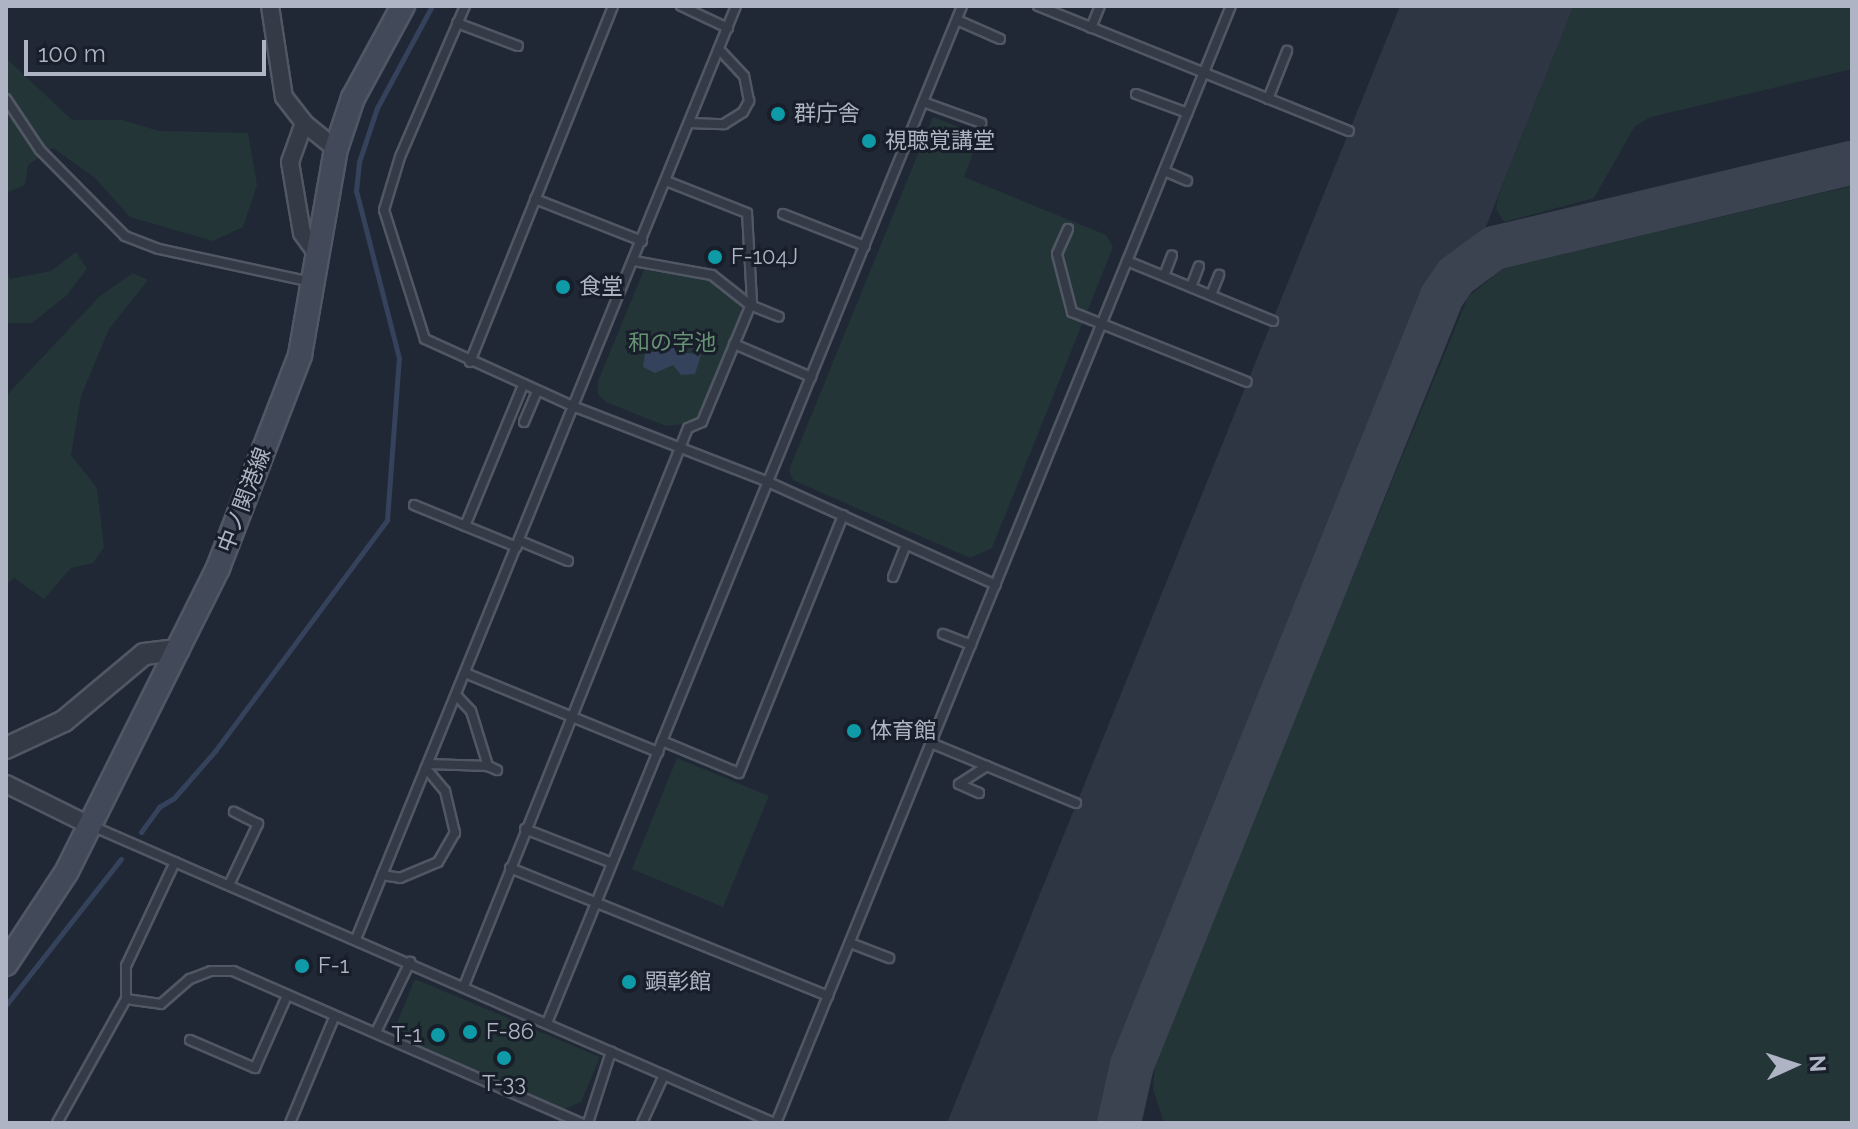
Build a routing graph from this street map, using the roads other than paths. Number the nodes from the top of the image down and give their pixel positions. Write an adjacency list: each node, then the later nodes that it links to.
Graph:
1 (270, 6): 25 (street)
2 (403, 6): 29 (main road, 中ノ関港線)
3 (465, 6): 12 (lane)
4 (613, 6): 33 (lane)
5 (681, 6): 13 (lane)
6 (736, 6): 13 (lane)
7 (962, 6): 11 (lane)
8 (1038, 6): 14 (lane)
9 (1100, 6): 14 (lane)
10 (1231, 6): 19 (lane)
11 (957, 20): 15 (lane); 23 (lane)
12 (457, 23): 16 (lane); 53 (lane)
13 (728, 28): 17 (lane)
14 (1091, 28): 19 (lane)
15 (1000, 39)
16 (518, 46)
17 (719, 49): 26 (lane); 26 (lane)
18 (1287, 51): 22 (lane)
19 (1204, 74): 22 (lane); 24 (lane)
20 (1136, 94): 24 (lane)
21 (6, 99): 45 (lane)
22 (1268, 99): 28 (lane)
23 (923, 102): 27 (lane); 37 (lane)
24 (1188, 113): 30 (lane)
25 (304, 123): 29 (street); 39 (street)
26 (689, 123): 31 (lane)
27 (981, 123)
28 (1349, 131)
29 (336, 149): 39 (main road, 中ノ関港線)
30 (1164, 171): 32 (lane); 41 (lane)
31 (666, 181): 36 (lane); 48 (lane)
32 (1187, 181)
33 (535, 199): 36 (lane); 53 (lane)
34 (783, 214): 37 (lane)
35 (1068, 229): 51 (lane)
36 (642, 241): 40 (lane)
37 (865, 246): 54 (lane)
38 (1172, 255): 44 (lane)
39 (319, 256): 45 (main road, 中ノ関港線)
40 (634, 261): 48 (lane); 58 (lane)
41 (1127, 261): 44 (lane); 51 (lane)
42 (1199, 266): 46 (lane)
43 (1219, 275): 47 (lane)
44 (1164, 276): 46 (lane)
45 (315, 283): 72 (main road, 中ノ関港線)
46 (1191, 287): 47 (lane)
47 (1211, 295): 50 (lane)
48 (750, 305): 49 (lane); 52 (lane)
49 (779, 317)
50 (1273, 321)
51 (1101, 323): 55 (lane); 69 (lane)
52 (734, 344): 54 (lane); 60 (lane)
53 (470, 362): 56 (lane)
54 (811, 377): 61 (lane)
55 (1247, 382)
56 (523, 385): 57 (lane); 64 (lane)
57 (537, 391): 58 (lane); 59 (lane)
58 (575, 407): 60 (lane); 65 (lane)
59 (524, 422)
60 (680, 447): 61 (lane); 75 (lane)
61 (768, 482): 63 (lane); 76 (lane)
62 (414, 505): 64 (lane)
63 (843, 515): 66 (lane); 76 (lane)
64 (465, 526): 65 (lane)
65 (518, 544): 67 (lane); 73 (lane)
66 (906, 544): 68 (lane); 69 (lane)
67 (568, 561)
68 (893, 577)
69 (996, 585): 71 (lane)
70 (943, 634): 71 (lane)
71 (971, 645): 77 (lane)
72 (179, 650): 78 (street); 86 (main road, 中ノ関港線)
73 (465, 673): 74 (lane); 75 (lane)
74 (456, 695): 80 (lane); 80 (lane)
75 (570, 714): 79 (lane); 87 (lane)
76 (662, 741): 79 (lane)
77 (931, 743): 81 (lane); 95 (lane)
78 (6, 748)
79 (658, 752): 89 (lane)
80 (427, 766): 91 (lane); 91 (lane)
81 (987, 766): 83 (lane); 84 (lane)
82 (6, 784): 86 (street)
83 (979, 793)
84 (1076, 803)
85 (234, 812): 92 (lane)
86 (91, 826): 88 (lane); 98 (main road, 中ノ関港線)
87 (525, 829): 89 (lane); 90 (lane)
88 (175, 862): 92 (lane); 102 (lane)
89 (612, 863): 93 (lane)
90 (510, 868): 93 (lane); 99 (lane)
91 (382, 875): 94 (lane)
92 (229, 885): 94 (lane)
93 (596, 904): 100 (lane); 104 (lane)
94 (356, 939): 97 (lane)
95 (850, 943): 96 (lane); 100 (lane)
96 (889, 958)
97 (410, 962): 99 (lane); 105 (lane)
98 (6, 964)
99 (464, 986): 104 (lane)
100 (828, 996): 114 (lane)
101 (286, 998): 102 (lane); 103 (lane); 106 (lane)
102 (126, 999): 109 (lane)
103 (334, 1018): 105 (lane); 110 (lane)
104 (547, 1023): 107 (lane)
105 (377, 1030): 111 (lane)
106 (190, 1040)
107 (611, 1052): 108 (lane); 112 (lane)
108 (664, 1075): 113 (lane); 114 (lane)
109 (57, 1123)
110 (290, 1123)
111 (581, 1123)
112 (588, 1123)
113 (642, 1123)
114 (775, 1123)

